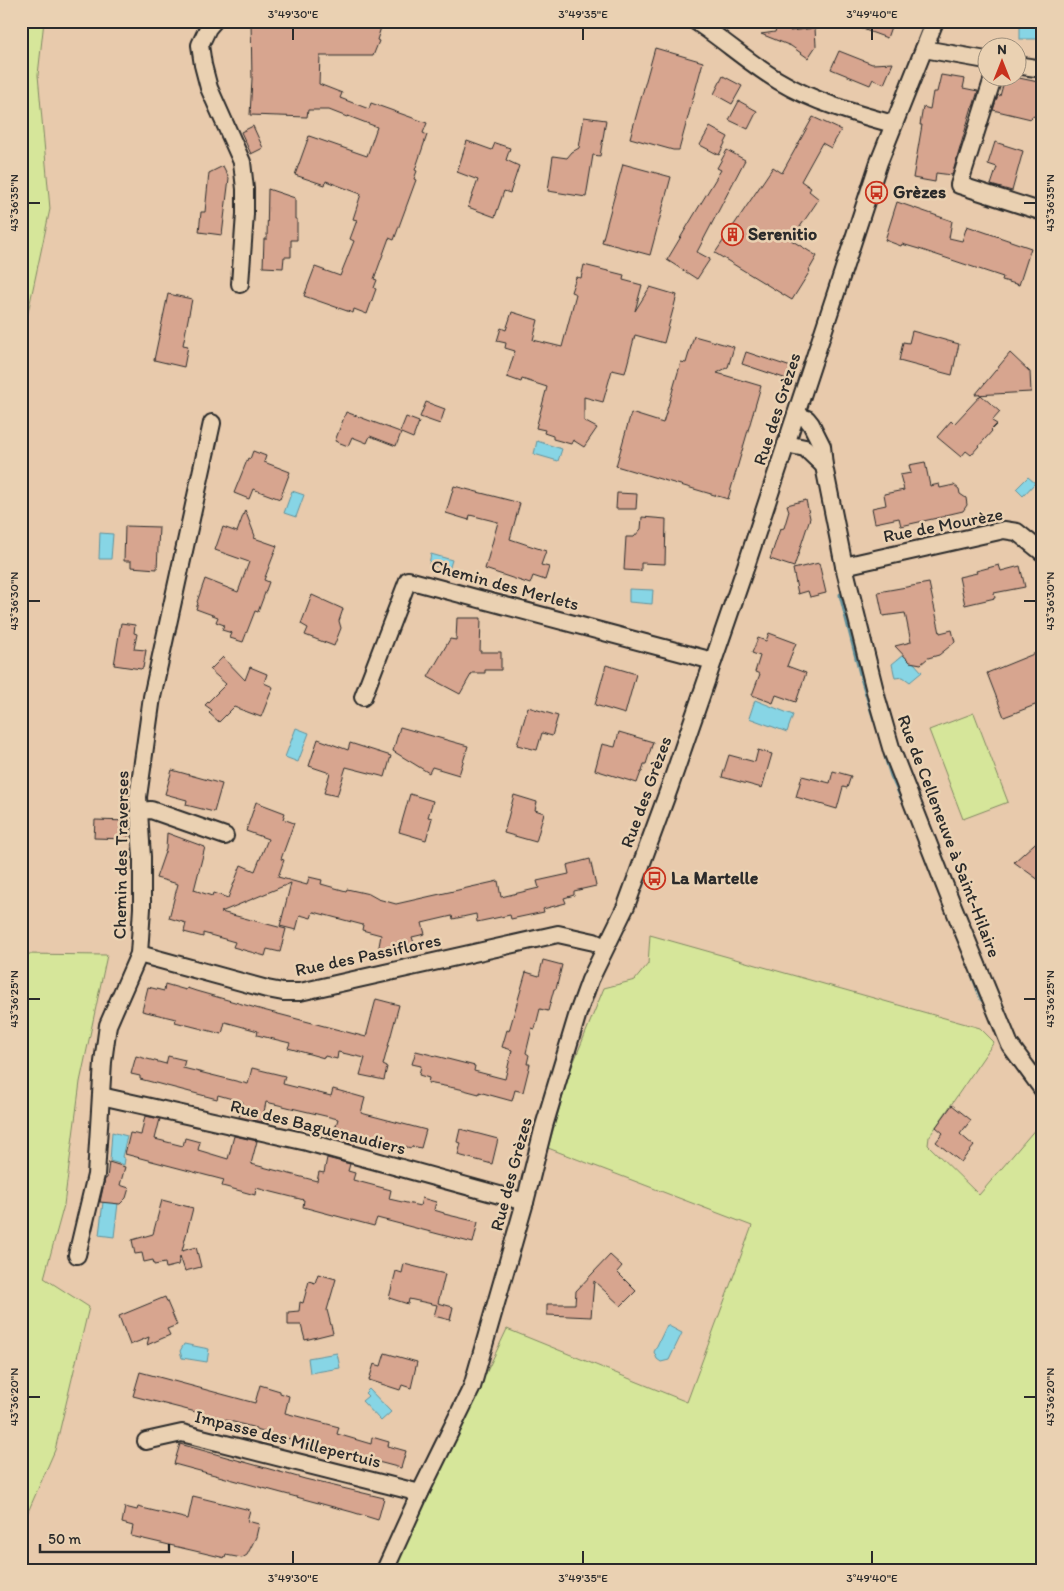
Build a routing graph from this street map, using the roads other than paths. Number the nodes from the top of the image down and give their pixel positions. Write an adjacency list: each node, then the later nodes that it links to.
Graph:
1 (214, 21): 11 (street)
2 (695, 21): 9 (street)
3 (935, 21): 4 (street, Rue des Grèzes)
4 (924, 49): 5 (street); 9 (street, Rue des Grèzes)
5 (976, 58)
6 (1026, 66): 7 (street)
7 (1043, 69)
8 (990, 88): 10 (street)
9 (893, 124): 12 (street, Rue des Grèzes)
10 (1043, 212)
11 (240, 284)
12 (796, 415): 14 (street, Rue des Grèzes); 15 (street, Rue de Celleneuve à Saint-Hilaire)
13 (212, 423): 20 (street, Chemin des Traverses)
14 (786, 444): 15 (street); 18 (street, Rue des Grèzes)
15 (824, 466): 17 (street, Rue de Celleneuve à Saint-Hilaire)
16 (1043, 553): 17 (street, Rue de Mourèze)
17 (844, 566): 24 (street, Rue de Celleneuve à Saint-Hilaire)
18 (713, 661): 19 (street, Chemin des Merlets); 22 (street, Rue des Grèzes)
19 (363, 697)
20 (139, 811): 21 (street); 23 (street, Chemin des Traverses)
21 (225, 836)
22 (605, 947): 23 (street, Rue des Passiflores); 26 (street, Rue des Grèzes)
23 (139, 954): 25 (street, Chemin des Traverses)
24 (1043, 1090)
25 (101, 1096): 26 (street, Rue des Baguenaudiers); 27 (street, Chemin des Traverses)
26 (524, 1202): 29 (street, Rue des Grèzes)
27 (77, 1255)
28 (146, 1441): 29 (street, Impasse des Millepertuis)
29 (420, 1493): 30 (street, Rue des Grèzes)
30 (385, 1570)

